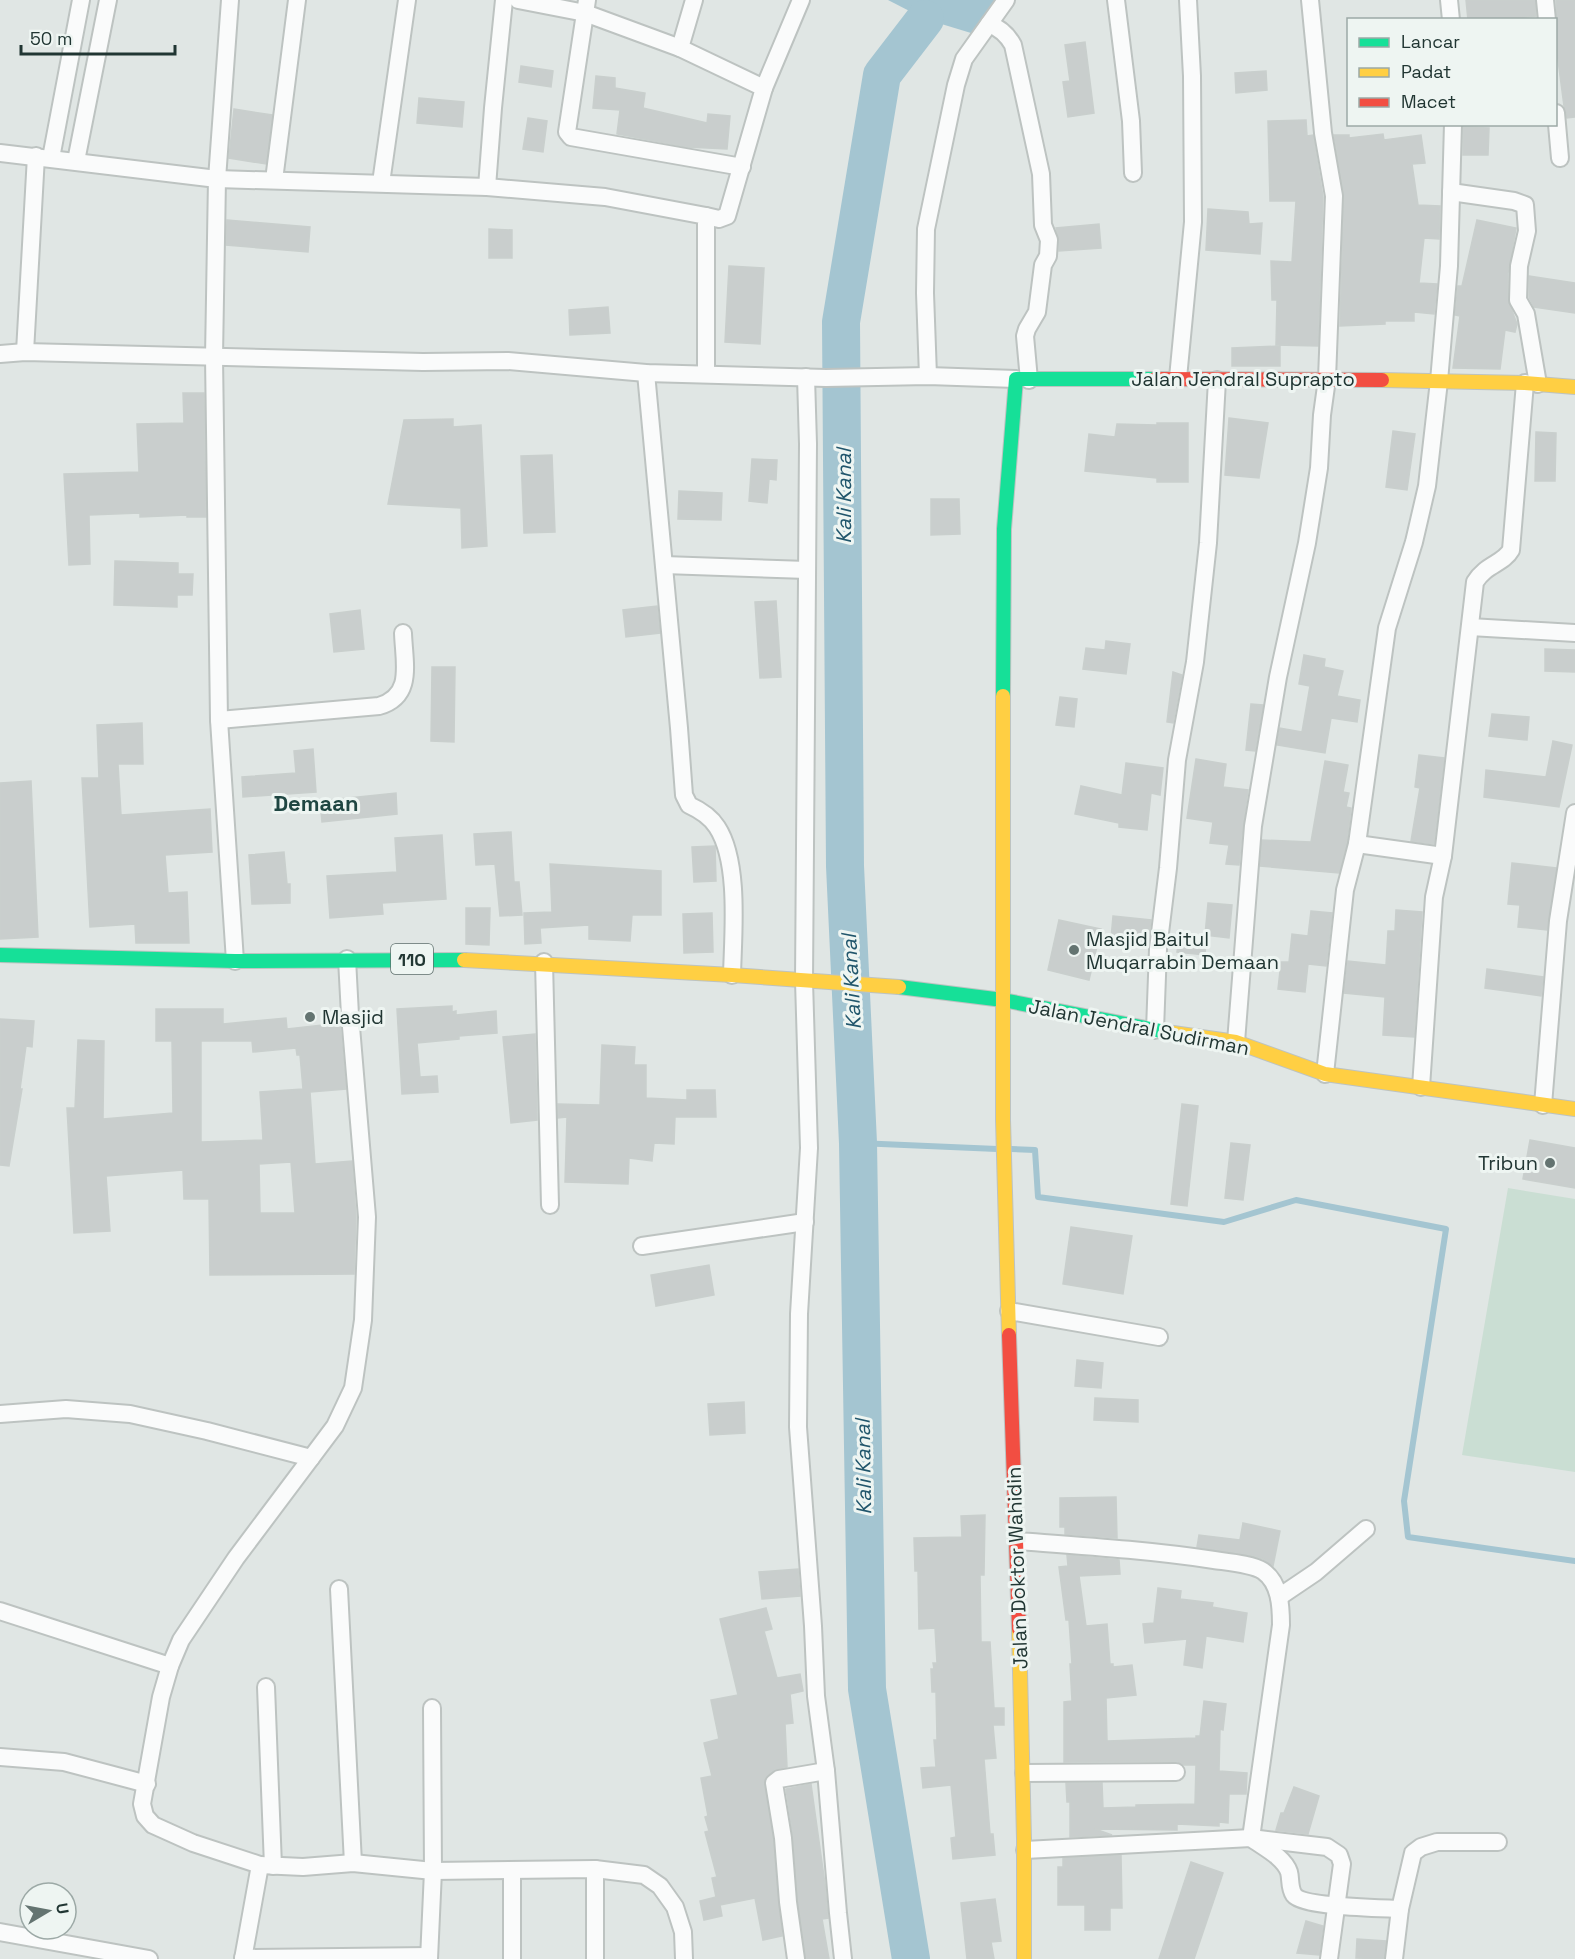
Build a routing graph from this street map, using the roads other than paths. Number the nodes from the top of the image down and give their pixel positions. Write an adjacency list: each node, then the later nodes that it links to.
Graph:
1 (81, 0): 25 (street)
2 (108, 0): 27 (street)
3 (230, 0): 30 (street)
4 (297, 0): 31 (street)
5 (407, 0): 32 (street)
6 (504, 0): 33 (street)
7 (518, 0): 16 (street)
8 (694, 0): 20 (street)
9 (801, 0): 21 (street)
10 (1006, 0): 19 (street)
11 (1116, 0): 29 (street)
12 (1188, 0): 43 (street)
13 (1310, 0): 45 (street)
14 (1449, 0): 17 (street)
15 (1545, 0): 18 (street)
16 (586, 6): 20 (street); 28 (street)
17 (1451, 18)
18 (1547, 18)
19 (989, 24): 41 (street); 44 (street)
20 (680, 48): 21 (street)
21 (764, 88): 28 (street)
22 (1557, 124): 26 (street)
23 (1453, 126): 34 (street)
24 (0, 153): 25 (street)
25 (43, 157): 27 (street); 36 (street)
26 (1560, 158)
27 (76, 161): 30 (street)
28 (742, 167): 35 (street)
29 (1133, 173)
30 (217, 179): 31 (street); 38 (street)
31 (274, 180): 32 (street)
32 (381, 183): 33 (street)
33 (487, 187): 35 (street)
34 (1451, 192): 47 (street); 48 (street)
35 (706, 216): 40 (street)
36 (25, 352): 37 (street, Jalan Jendral Suprapto); 38 (street, Jalan Jendral Suprapto)
37 (0, 354)
38 (214, 357): 39 (street, Jalan Jendral Suprapto); 55 (street)
39 (646, 373): 40 (street, Jalan Jendral Suprapto); 50 (street)
40 (706, 374): 42 (street, Jalan Jendral Suprapto)
41 (928, 376): 42 (street, Jalan Jendral Suprapto); 44 (street, Jalan Jendral Suprapto)
42 (806, 377): 51 (street)
43 (1179, 378): 44 (main road, Jalan Jendral Suprapto); 46 (main road, Jalan Jendral Suprapto)
44 (1022, 379): 65 (main road, Jalan Doktor Wahidin)
45 (1327, 379): 46 (main road, Jalan Jendral Suprapto); 47 (main road, Jalan Jendral Suprapto); 67 (street)
46 (1217, 380): 66 (street)
47 (1439, 381): 48 (main road, Jalan Jendral Suprapto); 57 (street)
48 (1531, 384): 49 (main road, Jalan Jendral Suprapto); 52 (street)
49 (1575, 387)
50 (664, 565): 51 (street); 63 (street)
51 (807, 570): 64 (street)
52 (1470, 627): 54 (street); 58 (street)
53 (403, 633): 55 (street)
54 (1575, 633)
55 (219, 720): 61 (street)
56 (1575, 813): 70 (street)
57 (1357, 844): 58 (street); 68 (street)
58 (1443, 856): 69 (street)
59 (0, 956): 61 (main road, 110)
60 (347, 959): 61 (main road, 110); 62 (main road, 110); 78 (street)
61 (235, 961)
62 (544, 962): 63 (main road, 110); 72 (street)
63 (732, 975): 64 (main road, 110)
64 (804, 981): 65 (main road, Jalan Jendral Sudirman / 110); 73 (street)
65 (1003, 1000): 66 (main road, Jalan Jendral Sudirman); 75 (main road, Jalan Doktor Wahidin)
66 (1155, 1030): 67 (main road, Jalan Jendral Sudirman)
67 (1236, 1042): 68 (main road, Jalan Jendral Sudirman)
68 (1325, 1074): 69 (main road, Jalan Jendral Sudirman)
69 (1421, 1087): 70 (main road, Jalan Jendral Sudirman)
70 (1543, 1105): 71 (main road, Jalan Jendral Sudirman)
71 (1575, 1109)
72 (550, 1205)
73 (805, 1222): 74 (street); 88 (street)
74 (642, 1246)
75 (1009, 1311): 76 (street); 80 (main road, Jalan Doktor Wahidin)
76 (1159, 1337)
77 (0, 1414): 78 (street)
78 (310, 1458): 84 (street)
79 (1365, 1529): 82 (street)
80 (1017, 1541): 82 (street); 90 (main road, Jalan Doktor Wahidin)
81 (339, 1589): 95 (street)
82 (1279, 1597): 92 (street)
83 (0, 1611): 84 (street)
84 (170, 1666): 91 (street)
85 (266, 1687): 96 (street)
86 (432, 1708): 99 (street)
87 (0, 1757): 91 (street)
88 (826, 1771): 110 (street); 111 (street)
89 (1176, 1772): 90 (street)
90 (1024, 1773): 94 (main road, Jalan Doktor Wahidin)
91 (147, 1784): 96 (street)
92 (1251, 1838): 94 (street); 100 (street); 100 (street)
93 (1498, 1842): 101 (street)
94 (1026, 1850): 112 (main road, Jalan Doktor Wahidin)
95 (353, 1863): 96 (street); 99 (street)
96 (267, 1866): 106 (street)
97 (596, 1869): 98 (street); 108 (street); 109 (street)
98 (512, 1870): 99 (street); 107 (street)
99 (433, 1871): 104 (street)
100 (1337, 1906): 101 (street); 113 (street)
101 (1400, 1909): 114 (street)
102 (0, 1932): 103 (street)
103 (57, 1951): 105 (street)
104 (429, 1957): 106 (street)
105 (148, 1959)
106 (243, 1959)
107 (512, 1959)
108 (595, 1959)
109 (684, 1959)
110 (796, 1959)
111 (843, 1959)
112 (1024, 1959)
113 (1329, 1959)
114 (1394, 1959)

